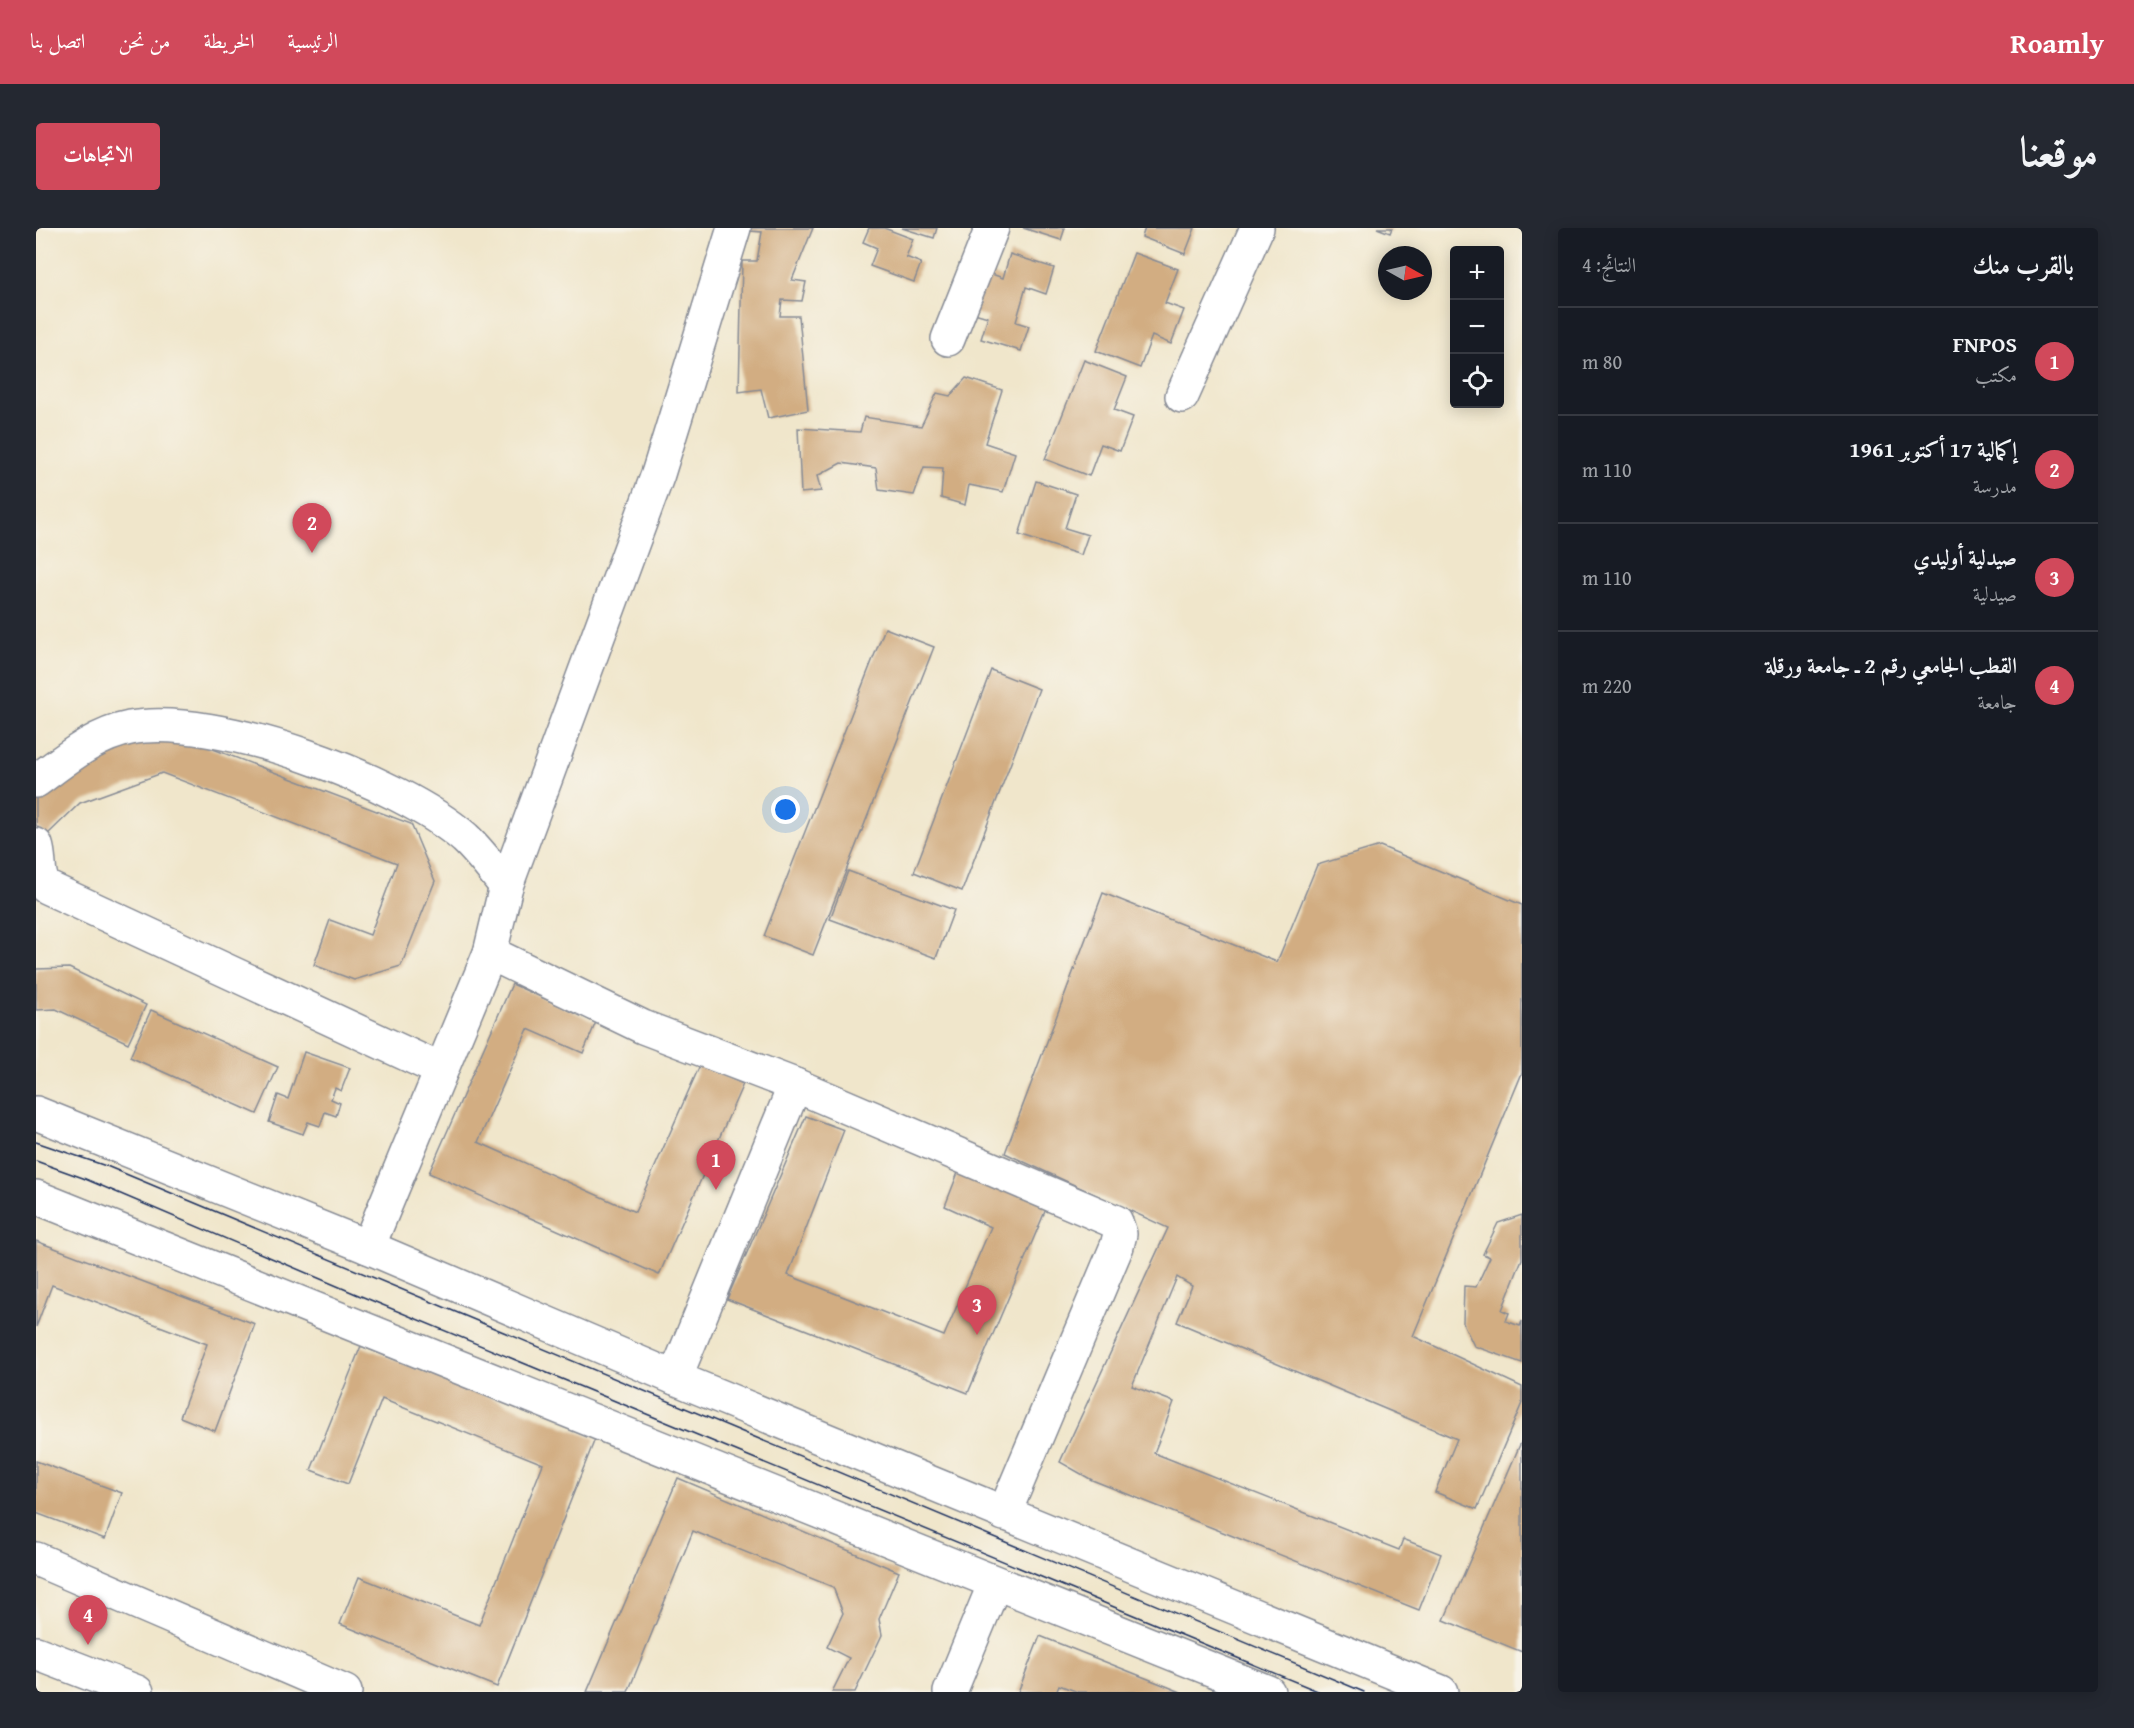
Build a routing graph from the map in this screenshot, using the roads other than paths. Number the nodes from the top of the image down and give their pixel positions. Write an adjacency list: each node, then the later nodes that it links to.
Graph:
1 (734, 228): 8 (street)
2 (992, 228): 4 (street)
3 (1257, 228): 5 (street)
4 (948, 339)
5 (1182, 396)
6 (36, 781): 8 (street)
7 (36, 845): 10 (street)
8 (506, 886): 9 (street)
9 (490, 953): 10 (street); 11 (street)
10 (441, 1070): 14 (street)
11 (795, 1085): 15 (street); 16 (street)
12 (36, 1113): 14 (street)
13 (36, 1197): 18 (street)
14 (368, 1247): 15 (street)
15 (675, 1378): 16 (street)
16 (1004, 1514): 24 (street)
17 (36, 1558): 21 (street)
18 (994, 1583): 22 (street); 23 (street)
19 (36, 1653): 20 (street)
20 (137, 1692)
21 (345, 1692)
22 (950, 1692)
23 (1268, 1692)
24 (1441, 1692)

